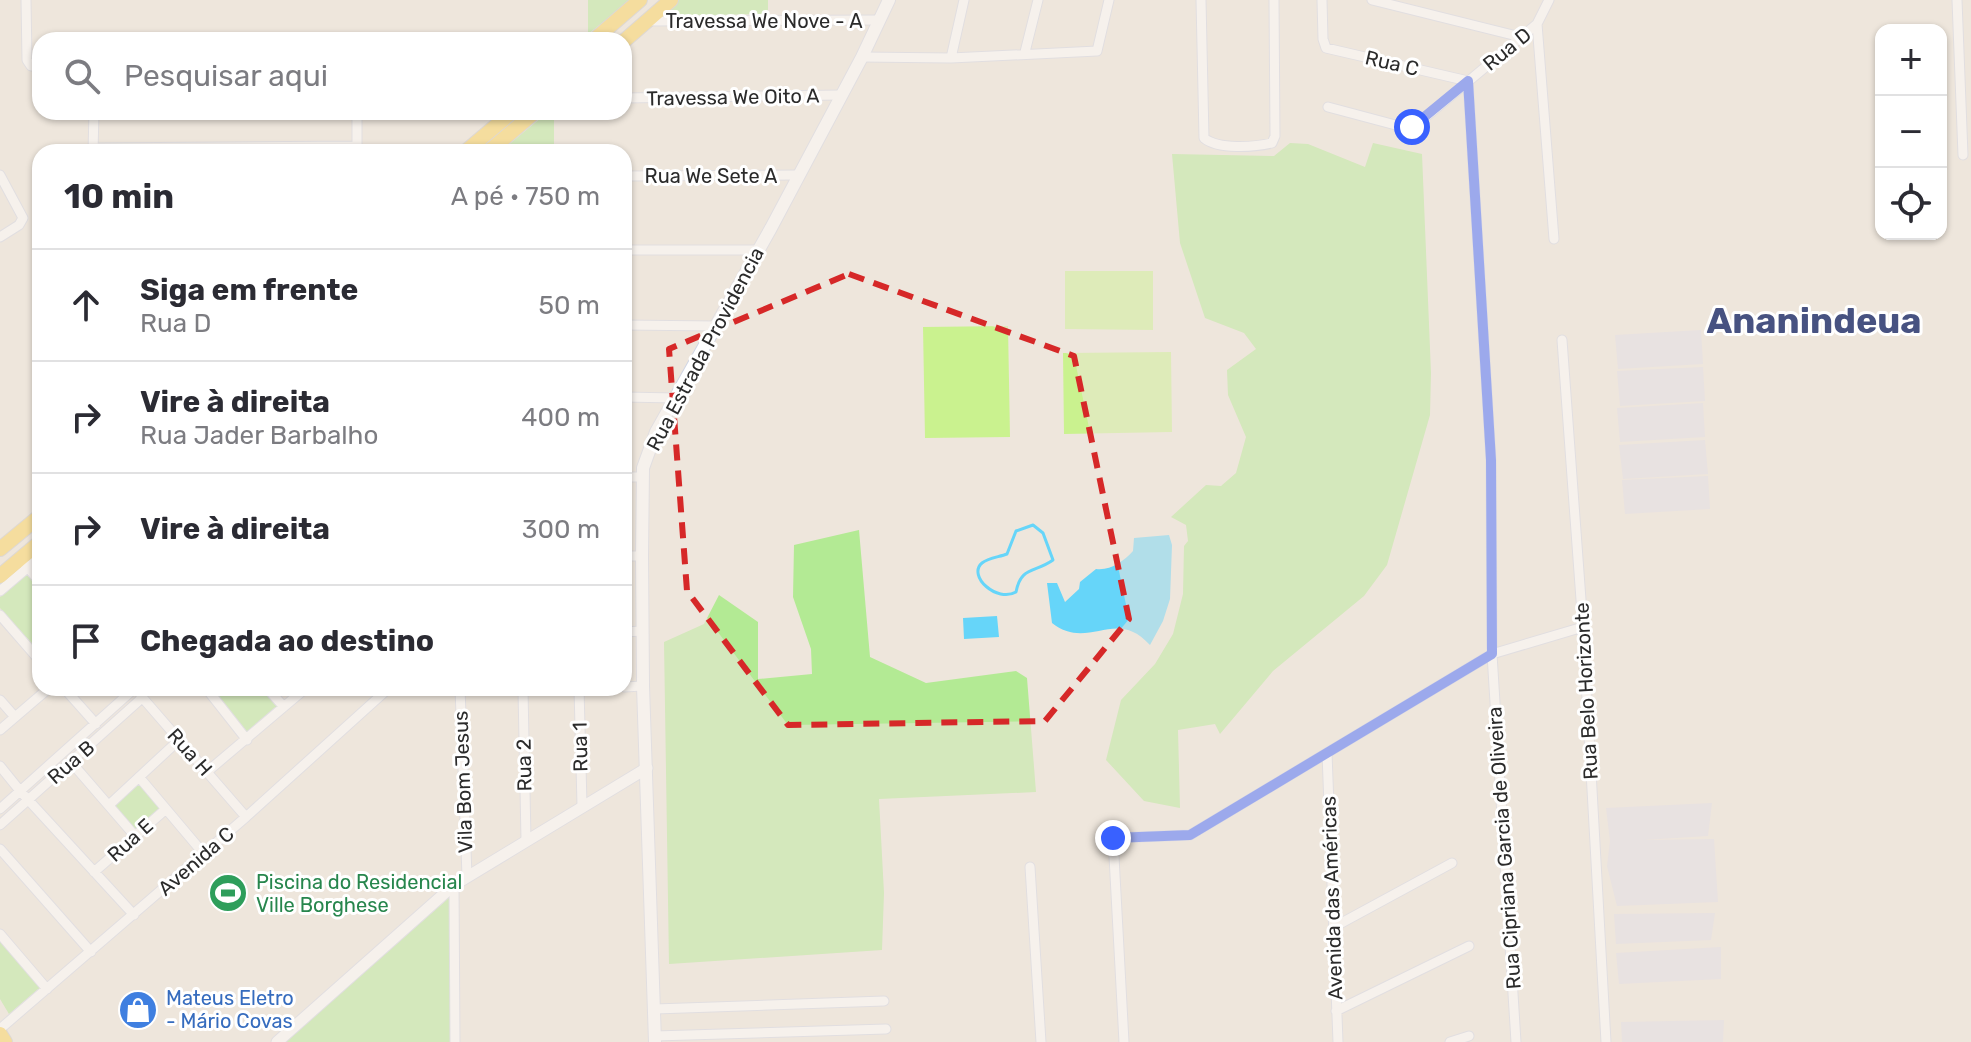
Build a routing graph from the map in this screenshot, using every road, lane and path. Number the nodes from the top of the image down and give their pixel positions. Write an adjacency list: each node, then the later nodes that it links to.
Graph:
1 (26, 0): 24 (street)
2 (640, 0): 18 (main road)
3 (671, 0): 16 (main road)
4 (879, 0): 15 (main road, Rua Estrada Providencia)
5 (889, 0): 15 (main road, Rua Estrada Providencia)
6 (964, 0): 23 (street)
7 (1038, 0): 21 (street)
8 (1109, 0): 21 (street)
9 (1201, 0): 10 (street)
10 (1274, 0)
11 (1322, 0): 25 (street, Rua C)
12 (1372, 0): 20 (street)
13 (1549, 0): 17 (street, Rua D)
14 (1957, 0): 37 (street)
15 (880, 20): 16 (street, Travessa We Nove - A); 22 (main road, Rua Estrada Providencia)
16 (648, 21): 19 (main road)
17 (1537, 24): 20 (street, Rua D); 42 (street)
18 (603, 32)
19 (632, 34)
20 (1521, 37): 25 (street, Rua D)
21 (1025, 52): 23 (street)
22 (862, 57): 23 (street); 26 (main road, Rua Estrada Providencia)
23 (951, 58)
24 (32, 62)
25 (1468, 81): 28 (street, Rua D); 67 (street, Rua Cipriana Garcia de Oliveira)
26 (841, 95): 27 (street, Travessa We Oito A); 39 (main road, Rua Estrada Providencia)
27 (632, 98)
28 (1328, 107)
29 (94, 120): 33 (street)
30 (357, 120): 34 (street)
31 (503, 120): 35 (main road)
32 (526, 120): 36 (main road)
33 (93, 144)
34 (357, 144)
35 (474, 144)
36 (497, 144)
37 (1963, 155)
38 (0, 175): 41 (street)
39 (798, 175): 40 (street, Rua We Sete A); 44 (main road, Rua Estrada Providencia)
40 (632, 176)
41 (0, 237)
42 (1554, 239)
43 (632, 250): 44 (street)
44 (757, 250): 46 (main road, Rua Estrada Providencia)
45 (632, 325): 46 (street)
46 (716, 326): 49 (main road, Rua Estrada Providencia)
47 (1562, 340): 63 (street, Rua Belo Horizonte)
48 (632, 397): 49 (street)
49 (675, 398): 51 (main road, Rua Estrada Providencia)
50 (632, 477): 51 (street)
51 (642, 477): 56 (main road, Rua Estrada Providencia)
52 (32, 523): 53 (main road)
53 (0, 549)
54 (32, 553): 58 (main road)
55 (632, 556): 56 (street)
56 (642, 556): 64 (main road, Rua Estrada Providencia)
57 (32, 560): 58 (street)
58 (24, 564): 59 (street); 60 (main road); 61 (street)
59 (32, 573)
60 (0, 576)
61 (0, 591)
62 (0, 615): 66 (street)
63 (1583, 627): 67 (street); 131 (street, Rua Belo Horizonte)
64 (642, 631): 65 (street); 68 (main road, Rua Estrada Providencia)
65 (632, 632)
66 (32, 652)
67 (1492, 654): 88 (street); 130 (street, Rua Cipriana Garcia de Oliveira)
68 (643, 686): 69 (street); 91 (main road, Rua Estrada Providencia)
69 (632, 687)
70 (40, 696): 83 (street)
71 (71, 696): 84 (street)
72 (126, 696): 84 (street, Rua B)
73 (212, 696): 87 (street)
74 (274, 696): 82 (street)
75 (297, 696): 82 (street)
76 (380, 696): 99 (street, Avenida C)
77 (460, 696): 108 (street, Vila Bom Jesus)
78 (523, 696): 102 (street, Rua 2)
79 (579, 696): 96 (street, Rua 1)
80 (142, 698): 86 (street, Rua H); 89 (street, Rua B)
81 (0, 700): 83 (street)
82 (284, 707): 87 (street)
83 (15, 717): 85 (street)
84 (96, 724): 94 (street, Rua B)
85 (0, 730)
86 (179, 740): 92 (street, Rua H); 93 (street)
87 (247, 740): 92 (street)
88 (1327, 753): 111 (street, Avenida das Américas); 127 (street)
89 (71, 762): 94 (street, Rua B); 95 (street)
90 (0, 766): 94 (street)
91 (647, 768): 96 (street); 117 (main road, Rua Estrada Providencia)
92 (208, 771): 99 (street, Rua H)
93 (139, 777): 95 (street); 98 (street)
94 (25, 796): 97 (street, Rua B); 100 (street, Rua B); 107 (street)
95 (109, 805): 101 (street)
96 (582, 805): 102 (street)
97 (0, 809)
98 (166, 809): 101 (street, Rua E); 104 (street)
99 (246, 817): 104 (street, Avenida C)
100 (0, 825)
101 (135, 836): 107 (street, Rua E)
102 (526, 840): 108 (street)
103 (0, 849): 114 (street)
104 (204, 854): 110 (street, Avenida C)
105 (1452, 863): 111 (street)
106 (1030, 867): 126 (street)
107 (94, 872): 110 (street)
108 (467, 876): 109 (street)
109 (454, 885): 124 (street); 125 (street)
110 (134, 915): 114 (street, Avenida C)
111 (1334, 927): 118 (street, Avenida das Américas)
112 (0, 934): 115 (street)
113 (1469, 946): 118 (street)
114 (91, 952): 115 (street, Avenida C)
115 (47, 989): 120 (street, Avenida C)
116 (884, 1001): 117 (street)
117 (655, 1009): 122 (main road, Rua Estrada Providencia)
118 (1336, 1011): 128 (street, Avenida das Américas)
119 (886, 1029): 122 (street)
120 (0, 1031): 123 (main road)
121 (1469, 1036): 129 (street)
122 (655, 1039)
123 (5, 1042)
124 (277, 1042)
125 (455, 1042)
126 (1041, 1042)
127 (1124, 1042)
128 (1338, 1042)
129 (1450, 1042)
130 (1516, 1042)
131 (1606, 1042)

